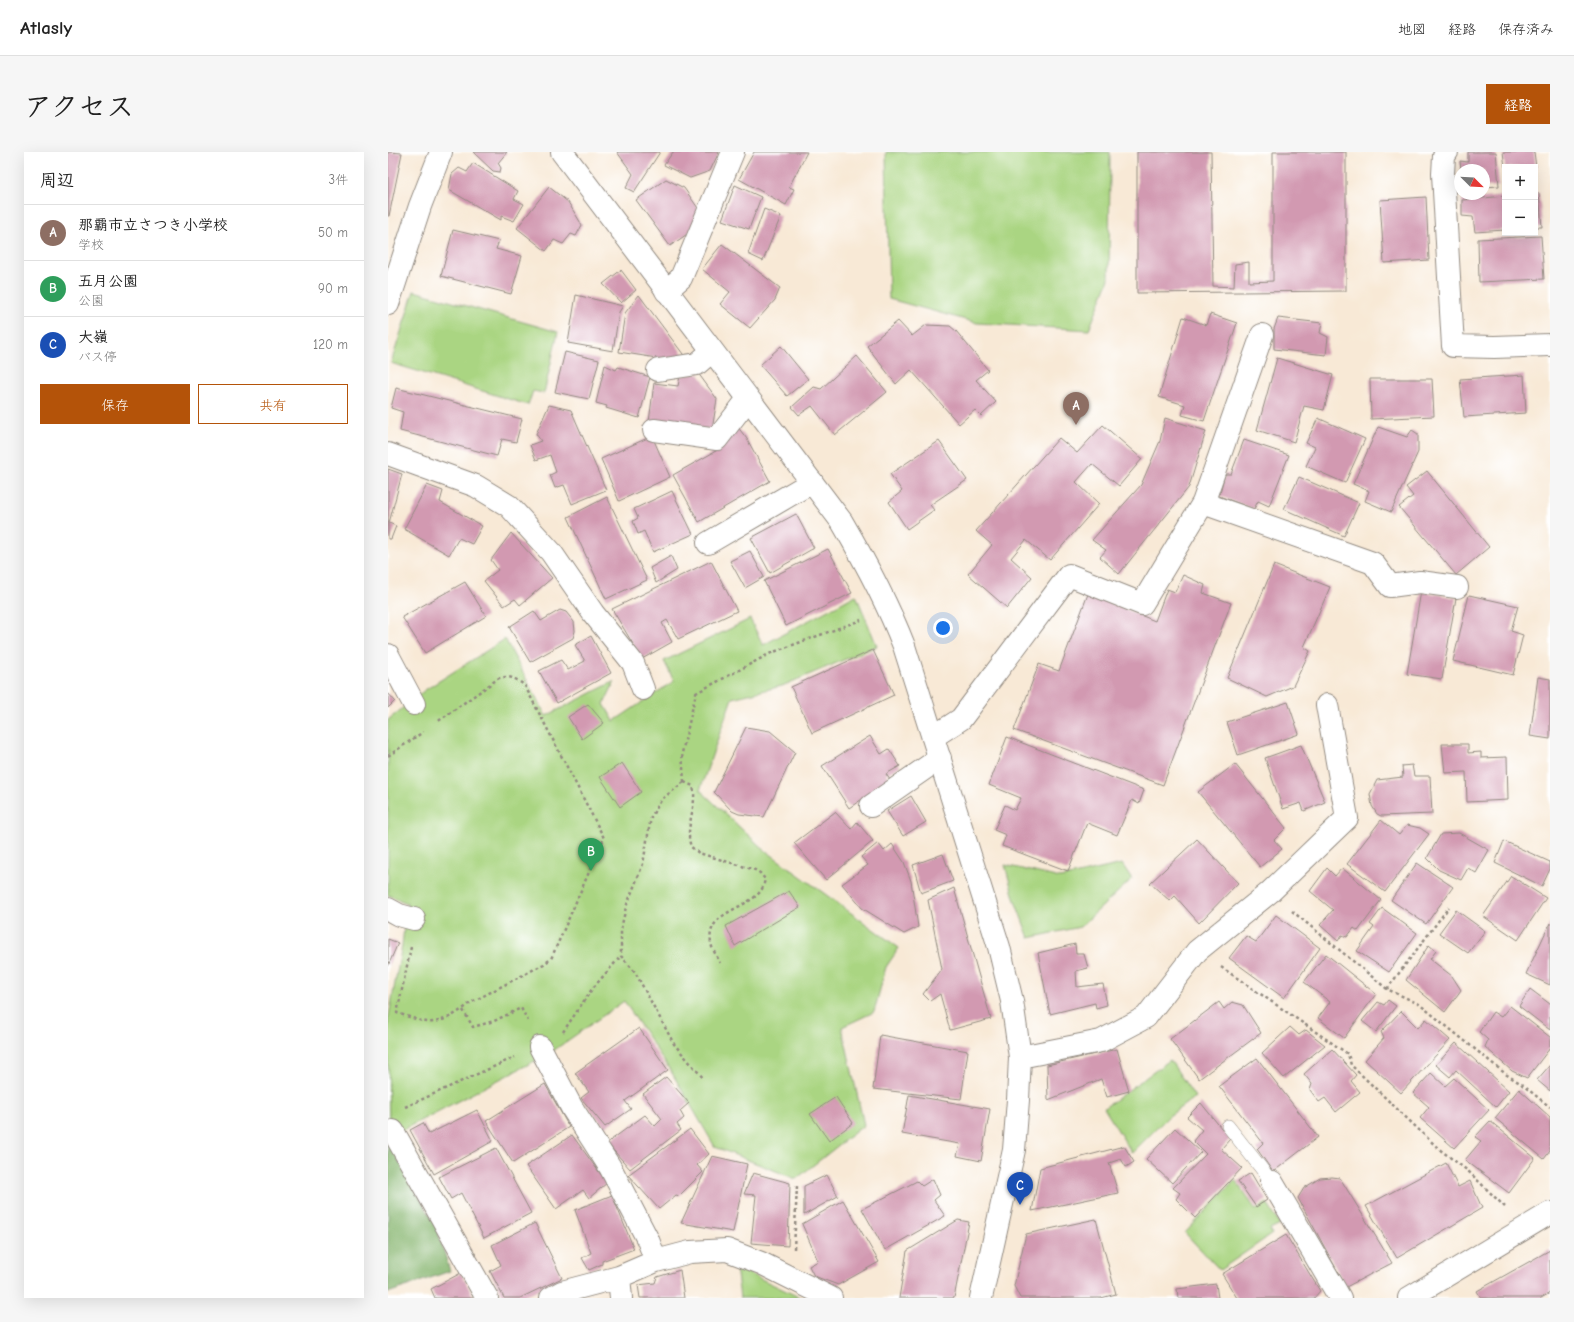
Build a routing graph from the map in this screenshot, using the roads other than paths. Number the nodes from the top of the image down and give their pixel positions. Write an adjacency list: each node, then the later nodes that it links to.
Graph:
1 (441, 152): 6 (street)
2 (562, 152): 5 (street)
3 (733, 152): 5 (street)
4 (1447, 152): 8 (street)
5 (666, 291): 9 (street)
6 (388, 304)
7 (1262, 335): 15 (street)
8 (1550, 345)
9 (712, 351): 10 (street); 11 (street)
10 (658, 370)
11 (748, 399): 12 (street); 14 (street)
12 (654, 430)
13 (388, 454): 19 (street)
14 (812, 482): 16 (street); 22 (street)
15 (1203, 503): 17 (street); 22 (street)
16 (708, 543)
17 (1457, 587)
18 (388, 655): 20 (street)
19 (643, 689)
20 (414, 704)
21 (1327, 705): 28 (street)
22 (933, 737): 23 (street)
23 (940, 758): 24 (street); 28 (street)
24 (871, 806)
25 (388, 909): 26 (street)
26 (414, 919)
27 (540, 1047): 33 (street)
28 (1020, 1057): 39 (street)
29 (1228, 1126): 31 (lane)
30 (393, 1131): 36 (street)
31 (1272, 1182): 40 (street)
32 (1550, 1213): 35 (street)
33 (656, 1261): 34 (street); 38 (street)
34 (620, 1287): 37 (street)
35 (1413, 1297)
36 (487, 1298)
37 (551, 1298)
38 (831, 1298)
39 (982, 1298)
40 (1340, 1298)

